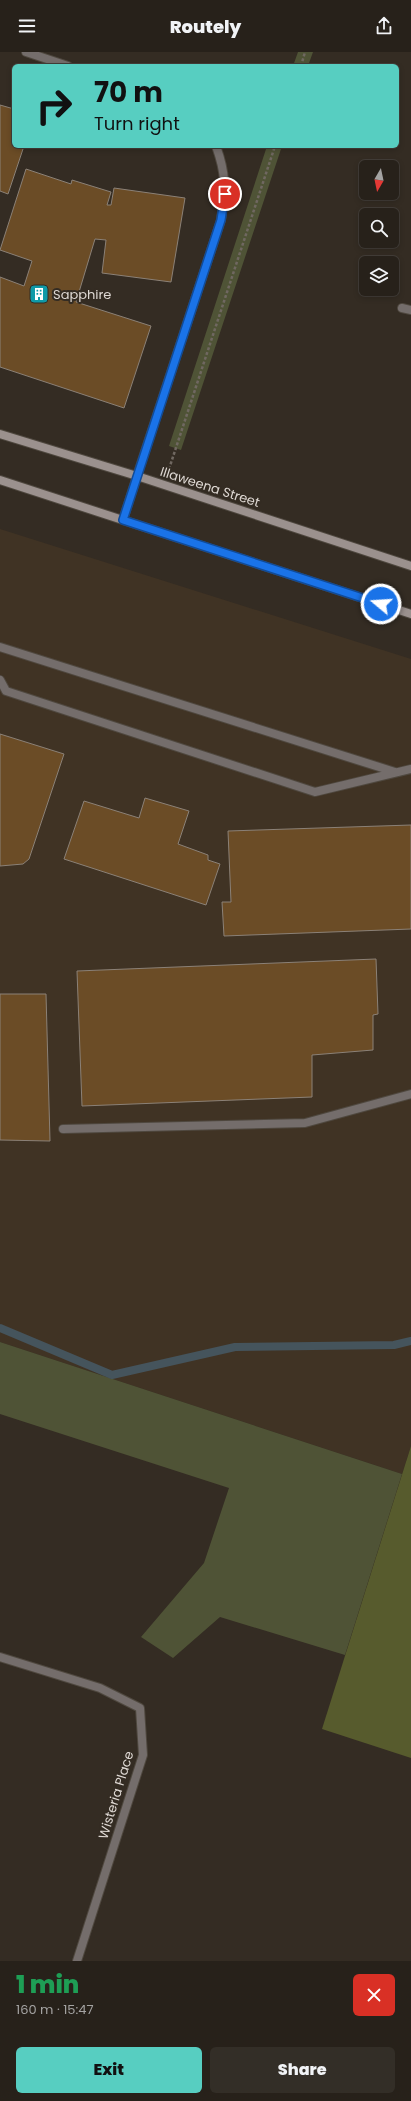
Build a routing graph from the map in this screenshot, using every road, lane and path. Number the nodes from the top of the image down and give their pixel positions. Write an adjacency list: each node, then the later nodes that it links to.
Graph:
1 (26, 52): 3 (street)
2 (305, 52): 4 (path)
3 (62, 64)
4 (302, 64)
5 (217, 148): 10 (street)
6 (273, 148): 12 (path)
7 (402, 308): 8 (street)
8 (411, 310)
9 (0, 434): 10 (main road, Illaweena Street)
10 (137, 476): 12 (main road, Illaweena Street); 13 (main road)
11 (0, 480): 13 (main road)
12 (164, 485): 14 (main road, Illaweena Street)
13 (123, 520): 15 (main road)
14 (411, 566)
15 (411, 614)
16 (0, 647): 19 (street)
17 (0, 680): 19 (street)
18 (411, 769): 19 (street)
19 (395, 772)
20 (411, 1094): 21 (street)
21 (63, 1129)
22 (0, 1656): 23 (street, Wisteria Place)
23 (76, 1961)

